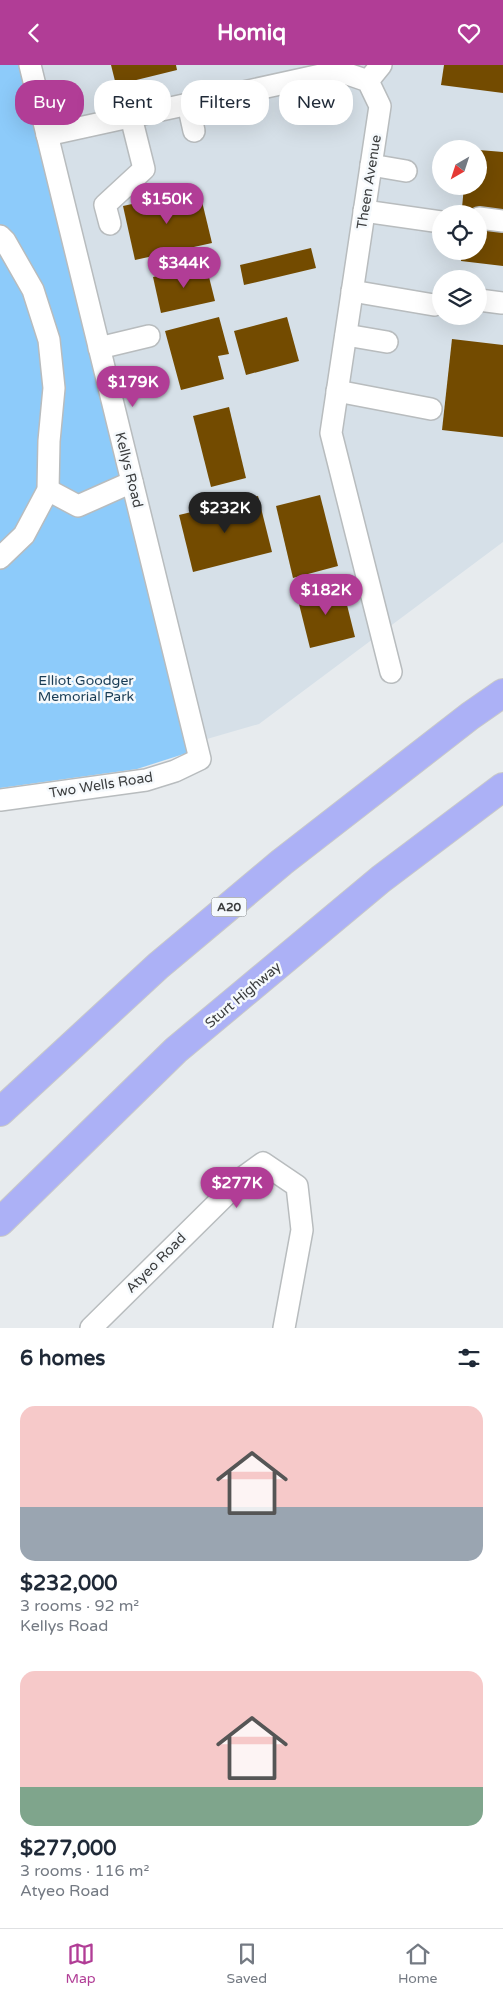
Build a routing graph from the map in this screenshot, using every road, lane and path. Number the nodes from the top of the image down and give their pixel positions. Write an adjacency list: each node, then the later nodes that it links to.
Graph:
1 (30, 65): 8 (street, Kellys Road)
2 (374, 73): 3 (street, Theen Avenue); 9 (street, Theen Avenue)
3 (269, 86)
4 (94, 125): 8 (street, Theen Avenue)
5 (133, 125): 15 (street)
6 (193, 125): 7 (street)
7 (194, 131)
8 (47, 135): 24 (street, Kellys Road)
9 (371, 165): 10 (street); 11 (street, Theen Avenue)
10 (406, 171)
11 (364, 211): 13 (street); 17 (street, Theen Avenue)
12 (487, 219): 14 (street)
13 (432, 221)
14 (503, 221)
15 (110, 224)
16 (0, 236): 28 (street)
17 (352, 291): 20 (street); 21 (street, Theen Avenue)
18 (487, 301): 19 (street)
19 (502, 303)
20 (432, 305)
21 (346, 335): 23 (street); 25 (street, Theen Avenue)
22 (149, 336): 24 (street)
23 (386, 342)
24 (99, 348): 27 (street, Kellys Road)
25 (337, 391): 26 (street); 30 (street, Theen Avenue)
26 (431, 409)
27 (132, 482): 28 (street); 32 (street, Kellys Road)
28 (48, 490): 29 (street)
29 (0, 559)
30 (391, 672)
31 (503, 693): 35 (highway, A20)
32 (200, 759): 34 (street, Two Wells Road)
33 (503, 787): 36 (highway, Sturt Highway)
34 (0, 800)
35 (0, 1112)
36 (0, 1222)
37 (91, 1328): 38 (street, Atyeo Road)
38 (284, 1328)

